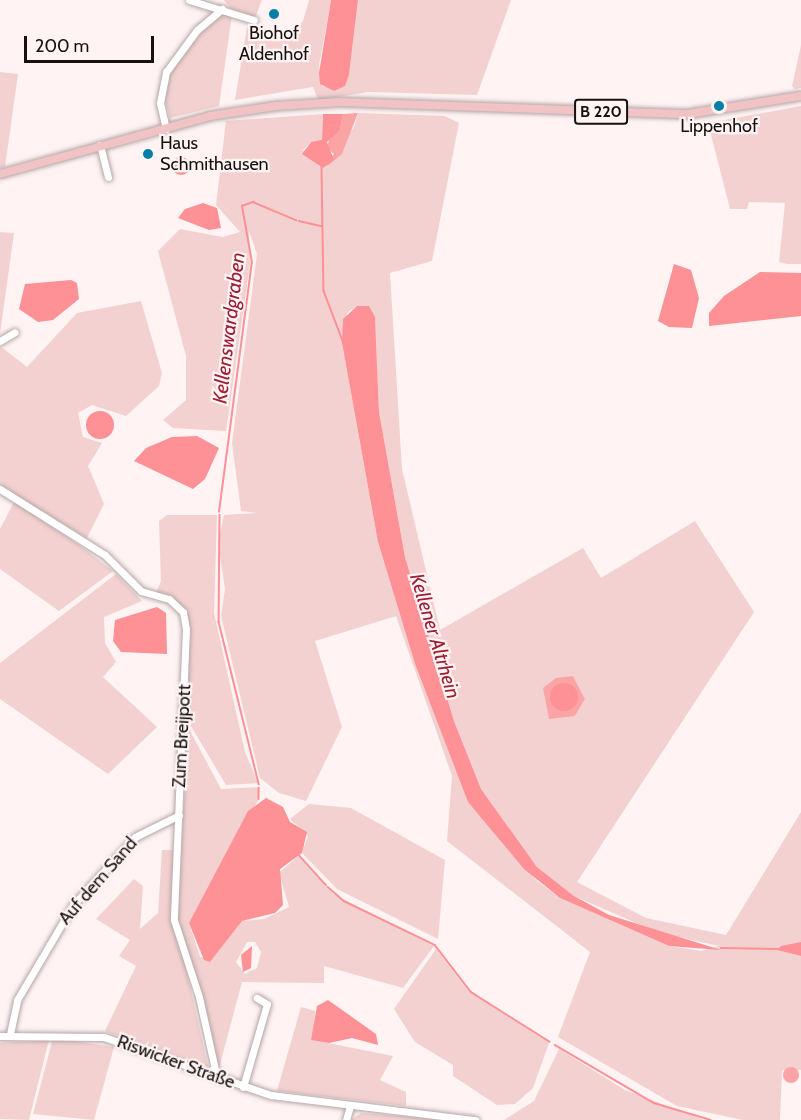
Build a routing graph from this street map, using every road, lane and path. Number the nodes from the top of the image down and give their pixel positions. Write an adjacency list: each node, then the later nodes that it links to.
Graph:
1 (189, 0): 2 (street)
2 (222, 9): 3 (street); 5 (street)
3 (254, 20)
4 (801, 96): 5 (main road, B 220)
5 (166, 129): 6 (main road, B 220)
6 (100, 147): 7 (main road, B 220); 8 (street)
7 (0, 174)
8 (108, 177)
9 (15, 332): 10 (street)
10 (0, 341)
11 (0, 489): 12 (street, Zum Breijpott)
12 (179, 815): 14 (street, Auf dem Sand); 16 (street, Zum Breijpott)
13 (257, 998): 17 (street)
14 (10, 1034): 15 (street, Riswicker Straße); 16 (street, Riswicker Straße)
15 (0, 1035)
16 (217, 1078): 17 (street, Riswicker Straße)
17 (243, 1087): 18 (street, Riswicker Straße)
18 (350, 1107): 19 (street); 20 (street, Riswicker Straße)
19 (346, 1120)
20 (475, 1120)

